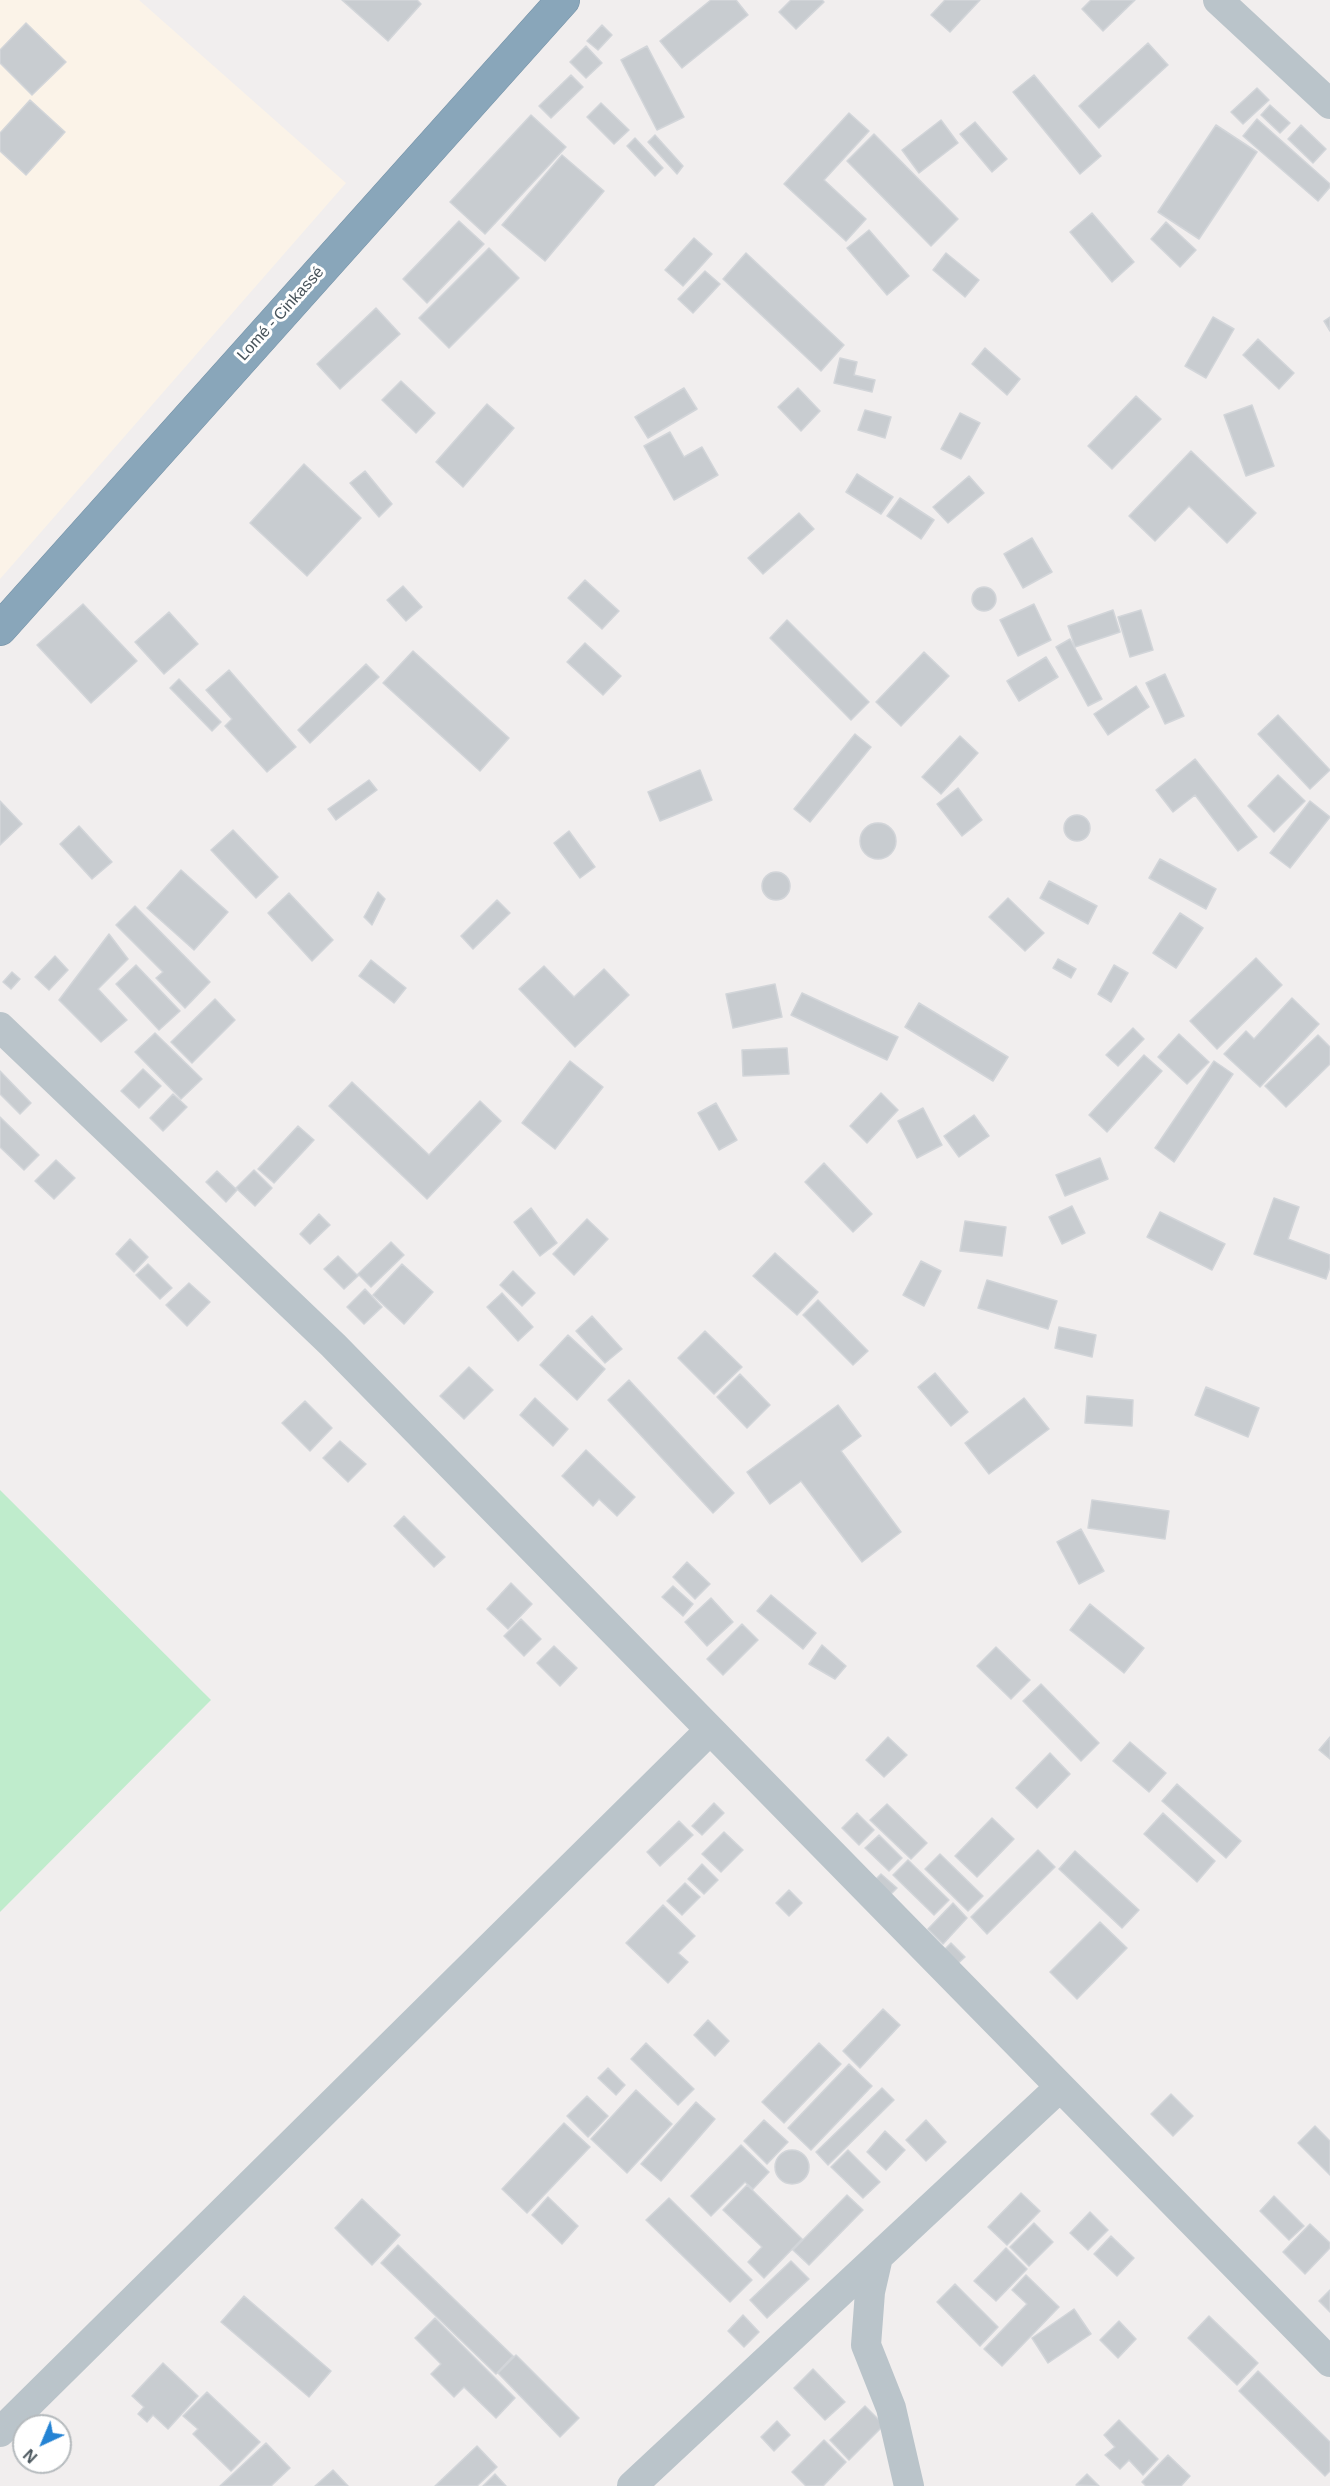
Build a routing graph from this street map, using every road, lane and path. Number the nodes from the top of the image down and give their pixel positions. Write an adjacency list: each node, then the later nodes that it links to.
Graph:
1 (563, 0): 4 (highway, Lomé - Cinkassé)
2 (1218, 0): 3 (street)
3 (1330, 104)
4 (0, 629)
5 (0, 1026): 6 (street)
6 (710, 1730): 7 (street); 10 (street)
7 (1060, 2088): 8 (street); 9 (street)
8 (878, 2257): 11 (street); 12 (street)
9 (1330, 2362)
10 (0, 2432)
11 (632, 2486)
12 (909, 2486)

